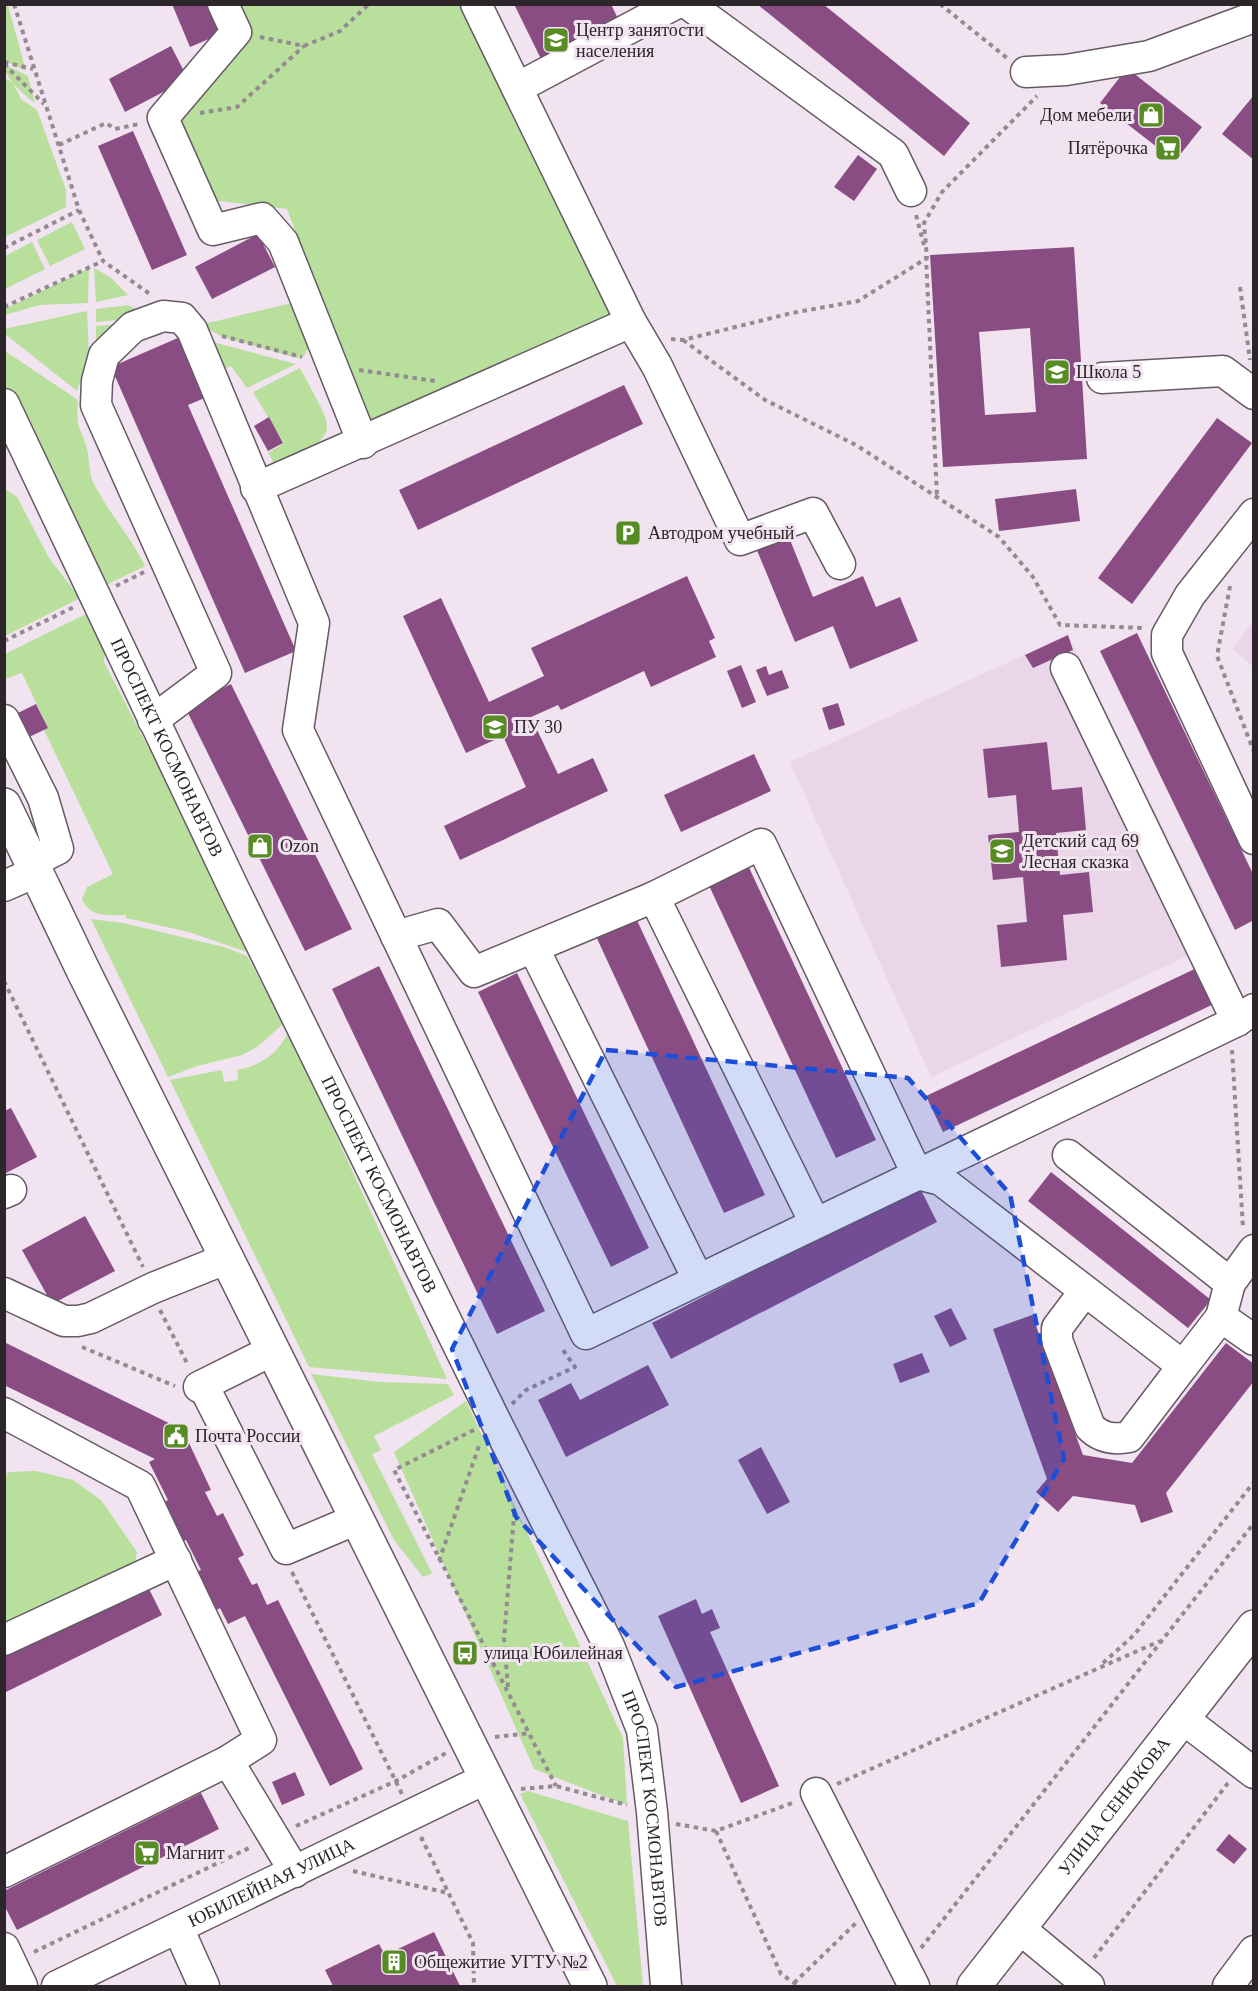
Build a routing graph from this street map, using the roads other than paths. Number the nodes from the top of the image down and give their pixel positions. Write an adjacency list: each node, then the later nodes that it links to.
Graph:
1 (223, 4): 13 (street)
2 (476, 4): 7 (street)
3 (675, 4): 7 (street)
4 (688, 4): 8 (street)
5 (1254, 17): 6 (street)
6 (1033, 83)
7 (517, 88): 9 (street)
8 (911, 191)
9 (635, 330): 13 (street); 16 (street)
10 (1102, 378): 11 (street)
11 (1254, 394)
12 (4, 404): 19 (street, ПРОСПЕКТ КОСМОНАВТОВ)
13 (363, 443): 14 (street)
14 (256, 488): 19 (street); 25 (street)
15 (1254, 514): 21 (street)
16 (840, 564)
17 (1066, 668): 27 (street)
18 (4, 720): 22 (street)
19 (153, 720): 60 (street, ПРОСПЕКТ КОСМОНАВТОВ)
20 (4, 805): 22 (main road)
21 (1254, 839)
22 (34, 867): 23 (street); 31 (main road)
23 (4, 886)
24 (654, 897): 26 (street); 29 (street); 30 (street)
25 (396, 936): 26 (street); 33 (street)
26 (534, 949): 33 (street)
27 (1243, 1025): 29 (street)
28 (1068, 1155): 32 (street)
29 (917, 1174): 30 (street); 34 (street)
30 (815, 1223): 33 (street)
31 (228, 1258): 35 (street); 38 (main road)
32 (1243, 1265): 36 (street)
33 (698, 1279)
34 (1084, 1292): 39 (street); 39 (street)
35 (4, 1293)
36 (1221, 1317): 37 (street); 39 (street)
37 (1254, 1340)
38 (273, 1350): 41 (main road); 41 (street)
39 (1183, 1366)
40 (4, 1413): 42 (street)
41 (357, 1519): 48 (main road)
42 (176, 1560): 44 (street); 46 (street)
43 (1254, 1627): 45 (main road, УЛИЦА СЕНЮКОВА)
44 (4, 1640)
45 (1182, 1718): 47 (street); 53 (main road, УЛИЦА СЕНЮКОВА)
46 (228, 1761): 50 (street); 51 (street)
47 (1248, 1768)
48 (491, 1787): 51 (street, ЮБИЛЕЙНАЯ УЛИЦА); 59 (main road)
49 (816, 1793): 55 (street)
50 (4, 1872)
51 (295, 1872): 52 (street, ЮБИЛЕЙНАЯ УЛИЦА)
52 (178, 1928): 57 (street, ЮБИЛЕЙНАЯ УЛИЦА); 58 (street)
53 (1019, 1928): 56 (street); 61 (main road, УЛИЦА СЕНЮКОВА)
54 (1254, 1951): 62 (street)
55 (910, 1978)
56 (1084, 1982)
57 (57, 1986)
58 (204, 1986)
59 (590, 1986)
60 (666, 1986)
61 (974, 1986)
62 (1228, 1986)

